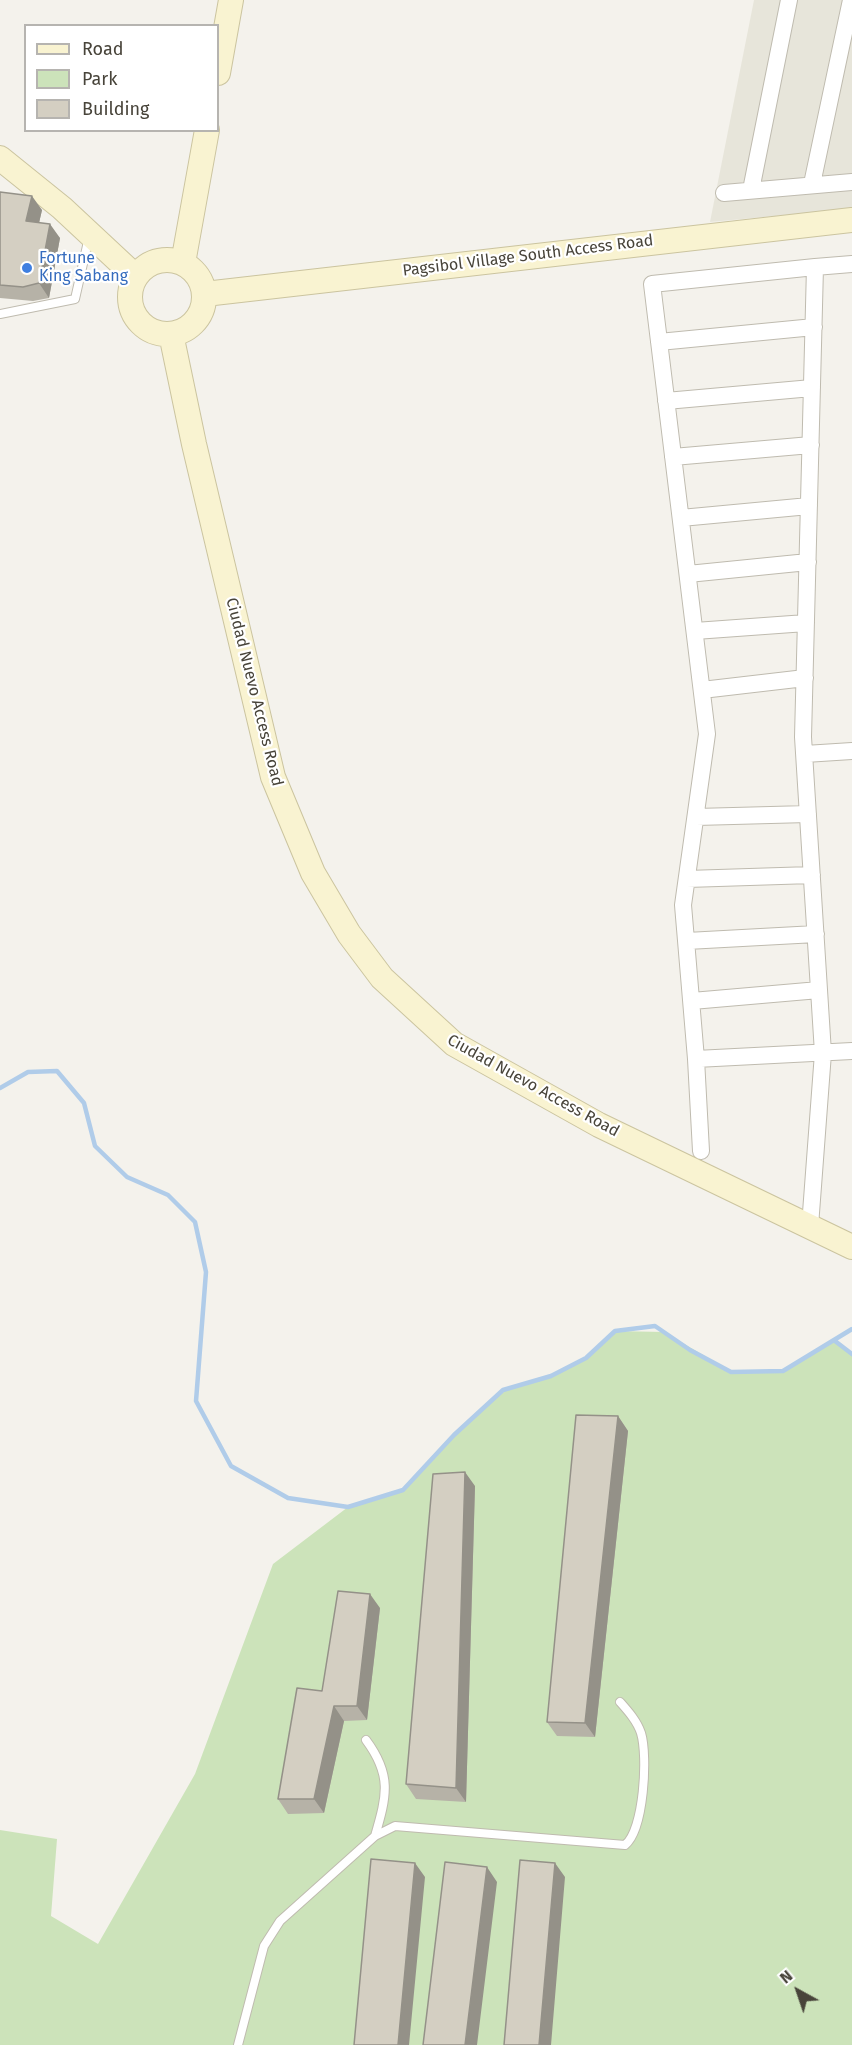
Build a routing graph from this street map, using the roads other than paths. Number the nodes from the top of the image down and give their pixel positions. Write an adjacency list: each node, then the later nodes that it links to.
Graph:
1 (231, 0): 4 (street)
2 (789, 0): 9 (street)
3 (851, 0): 8 (street)
4 (219, 67)
5 (207, 132): 13 (street)
6 (0, 158): 12 (street)
7 (852, 182): 8 (street)
8 (812, 184): 9 (street)
9 (751, 190): 10 (street)
10 (724, 193)
11 (852, 220): 17 (street, Pagsibol Village South Access Road)
12 (90, 233): 16 (street); 18 (lane)
13 (183, 263): 16 (street); 17 (street)
14 (852, 264): 15 (street)
15 (815, 267): 19 (street); 21 (street)
16 (136, 277): 20 (street)
17 (205, 294): 20 (street)
18 (0, 314)
19 (814, 327): 21 (street); 22 (street)
20 (171, 334): 48 (street, Ciudad Nuevo Access Road)
21 (659, 342): 23 (street)
22 (812, 388): 23 (street); 24 (street)
23 (666, 401): 25 (street)
24 (811, 445): 25 (street); 26 (street)
25 (673, 457): 27 (street)
26 (809, 506): 27 (street); 28 (street)
27 (681, 518): 29 (street)
28 (808, 562): 29 (street); 30 (street)
29 (688, 574): 31 (street)
30 (806, 623): 31 (street); 32 (street)
31 (695, 631): 33 (street)
32 (805, 678): 33 (street); 35 (street)
33 (702, 690): 37 (street)
34 (852, 751): 35 (street)
35 (804, 754): 36 (street)
36 (808, 814): 37 (street); 38 (street)
37 (696, 817): 39 (street)
38 (812, 875): 39 (street); 40 (street)
39 (687, 879): 41 (street)
40 (816, 934): 41 (street); 42 (street)
41 (687, 941): 43 (street)
42 (819, 990): 43 (street); 45 (street)
43 (692, 1001): 46 (street)
44 (852, 1051): 45 (street)
45 (823, 1053): 46 (street); 48 (street)
46 (696, 1059): 47 (street)
47 (701, 1151)
48 (819, 1231): 49 (street, Ciudad Nuevo Access Road)
49 (852, 1247)
50 (620, 1702): 52 (lane)
51 (366, 1740): 52 (lane)
52 (375, 1836): 53 (lane)
53 (238, 2042)

